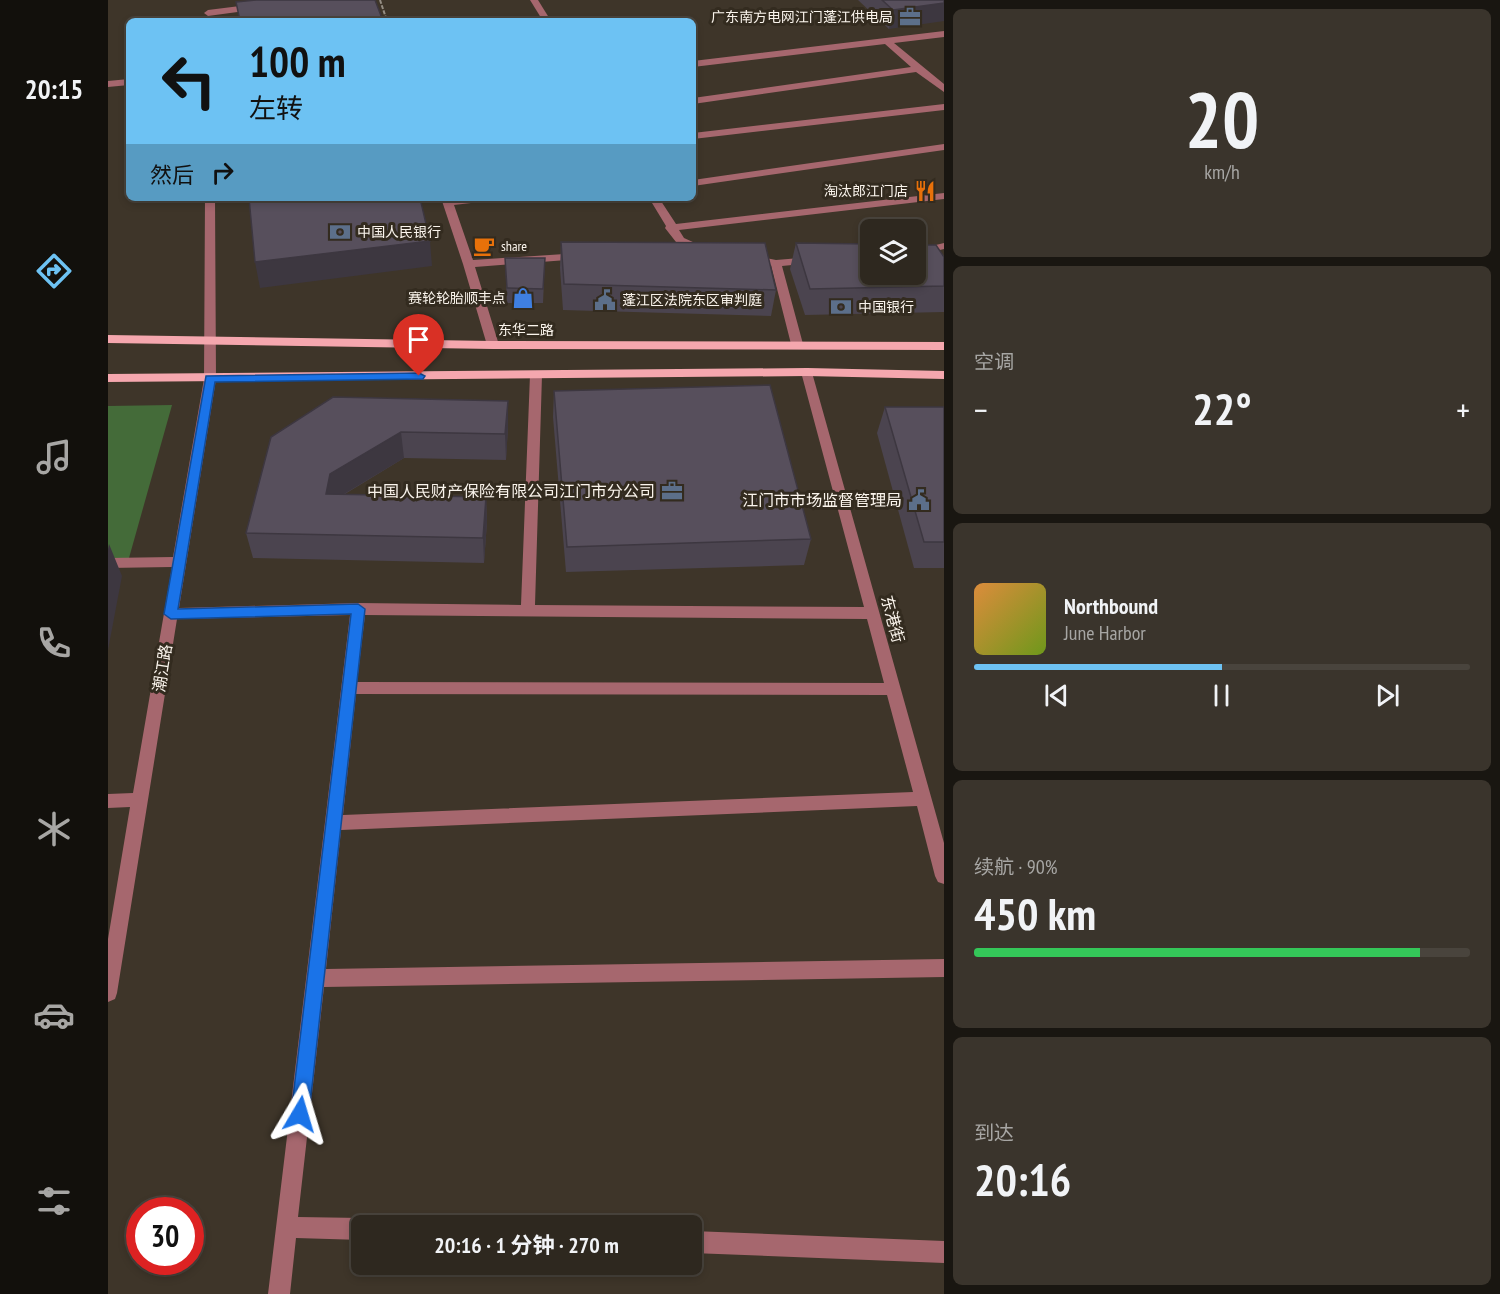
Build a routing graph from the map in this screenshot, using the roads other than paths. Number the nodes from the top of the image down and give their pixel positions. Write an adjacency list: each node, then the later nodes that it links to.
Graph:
1 (206, 0): 4 (street)
2 (534, 0): 5 (street)
3 (265, 6): 4 (street)
4 (208, 17)
5 (545, 18)
6 (944, 34): 7 (street)
7 (886, 40): 8 (street); 9 (street)
8 (696, 64)
9 (918, 69): 12 (street); 13 (street)
10 (126, 82): 11 (street)
11 (108, 84)
12 (944, 89)
13 (696, 101)
14 (944, 107): 15 (street)
15 (696, 136)
16 (944, 147): 17 (street)
17 (696, 183)
18 (944, 195): 22 (street)
19 (210, 201): 34 (street, 潮江路)
20 (447, 201): 32 (street)
21 (656, 201): 22 (street)
22 (670, 228): 24 (street)
23 (944, 246): 26 (street)
24 (695, 249): 25 (street); 27 (street)
25 (671, 250)
26 (926, 251)
27 (714, 252)
28 (733, 255): 31 (street)
29 (588, 256): 32 (street)
30 (819, 260): 31 (street)
31 (776, 263): 35 (street)
32 (469, 264): 36 (street)
33 (108, 339): 34 (main road, 东华二路)
34 (211, 340): 36 (main road, 东华二路); 42 (street, 潮江路)
35 (797, 344): 36 (main road, 东华二路); 37 (main road, 东华二路)
36 (493, 345)
37 (944, 346)
38 (807, 372): 39 (main road); 40 (main road); 47 (street, 东港街)
39 (536, 375): 42 (main road); 46 (street)
40 (944, 375)
41 (108, 378): 42 (main road)
42 (210, 379): 43 (street, 潮江路)
43 (179, 562): 44 (street); 48 (street, 潮江路)
44 (108, 563)
45 (358, 609): 46 (street); 48 (street); 49 (street)
46 (528, 610): 47 (street)
47 (873, 613): 50 (street, 东港街)
48 (171, 614): 52 (street, 潮江路)
49 (350, 688): 50 (street); 54 (street)
50 (893, 689): 51 (street, 东港街)
51 (923, 799): 54 (street); 55 (street, 东港街)
52 (140, 800): 53 (street); 58 (street, 潮江路)
53 (108, 801)
54 (334, 823): 57 (street)
55 (944, 876)
56 (944, 968): 57 (street)
57 (316, 978): 59 (street)
58 (108, 993)
59 (287, 1227): 60 (street); 63 (street)
60 (351, 1229)
61 (702, 1242): 62 (street)
62 (944, 1252)
63 (279, 1294)

